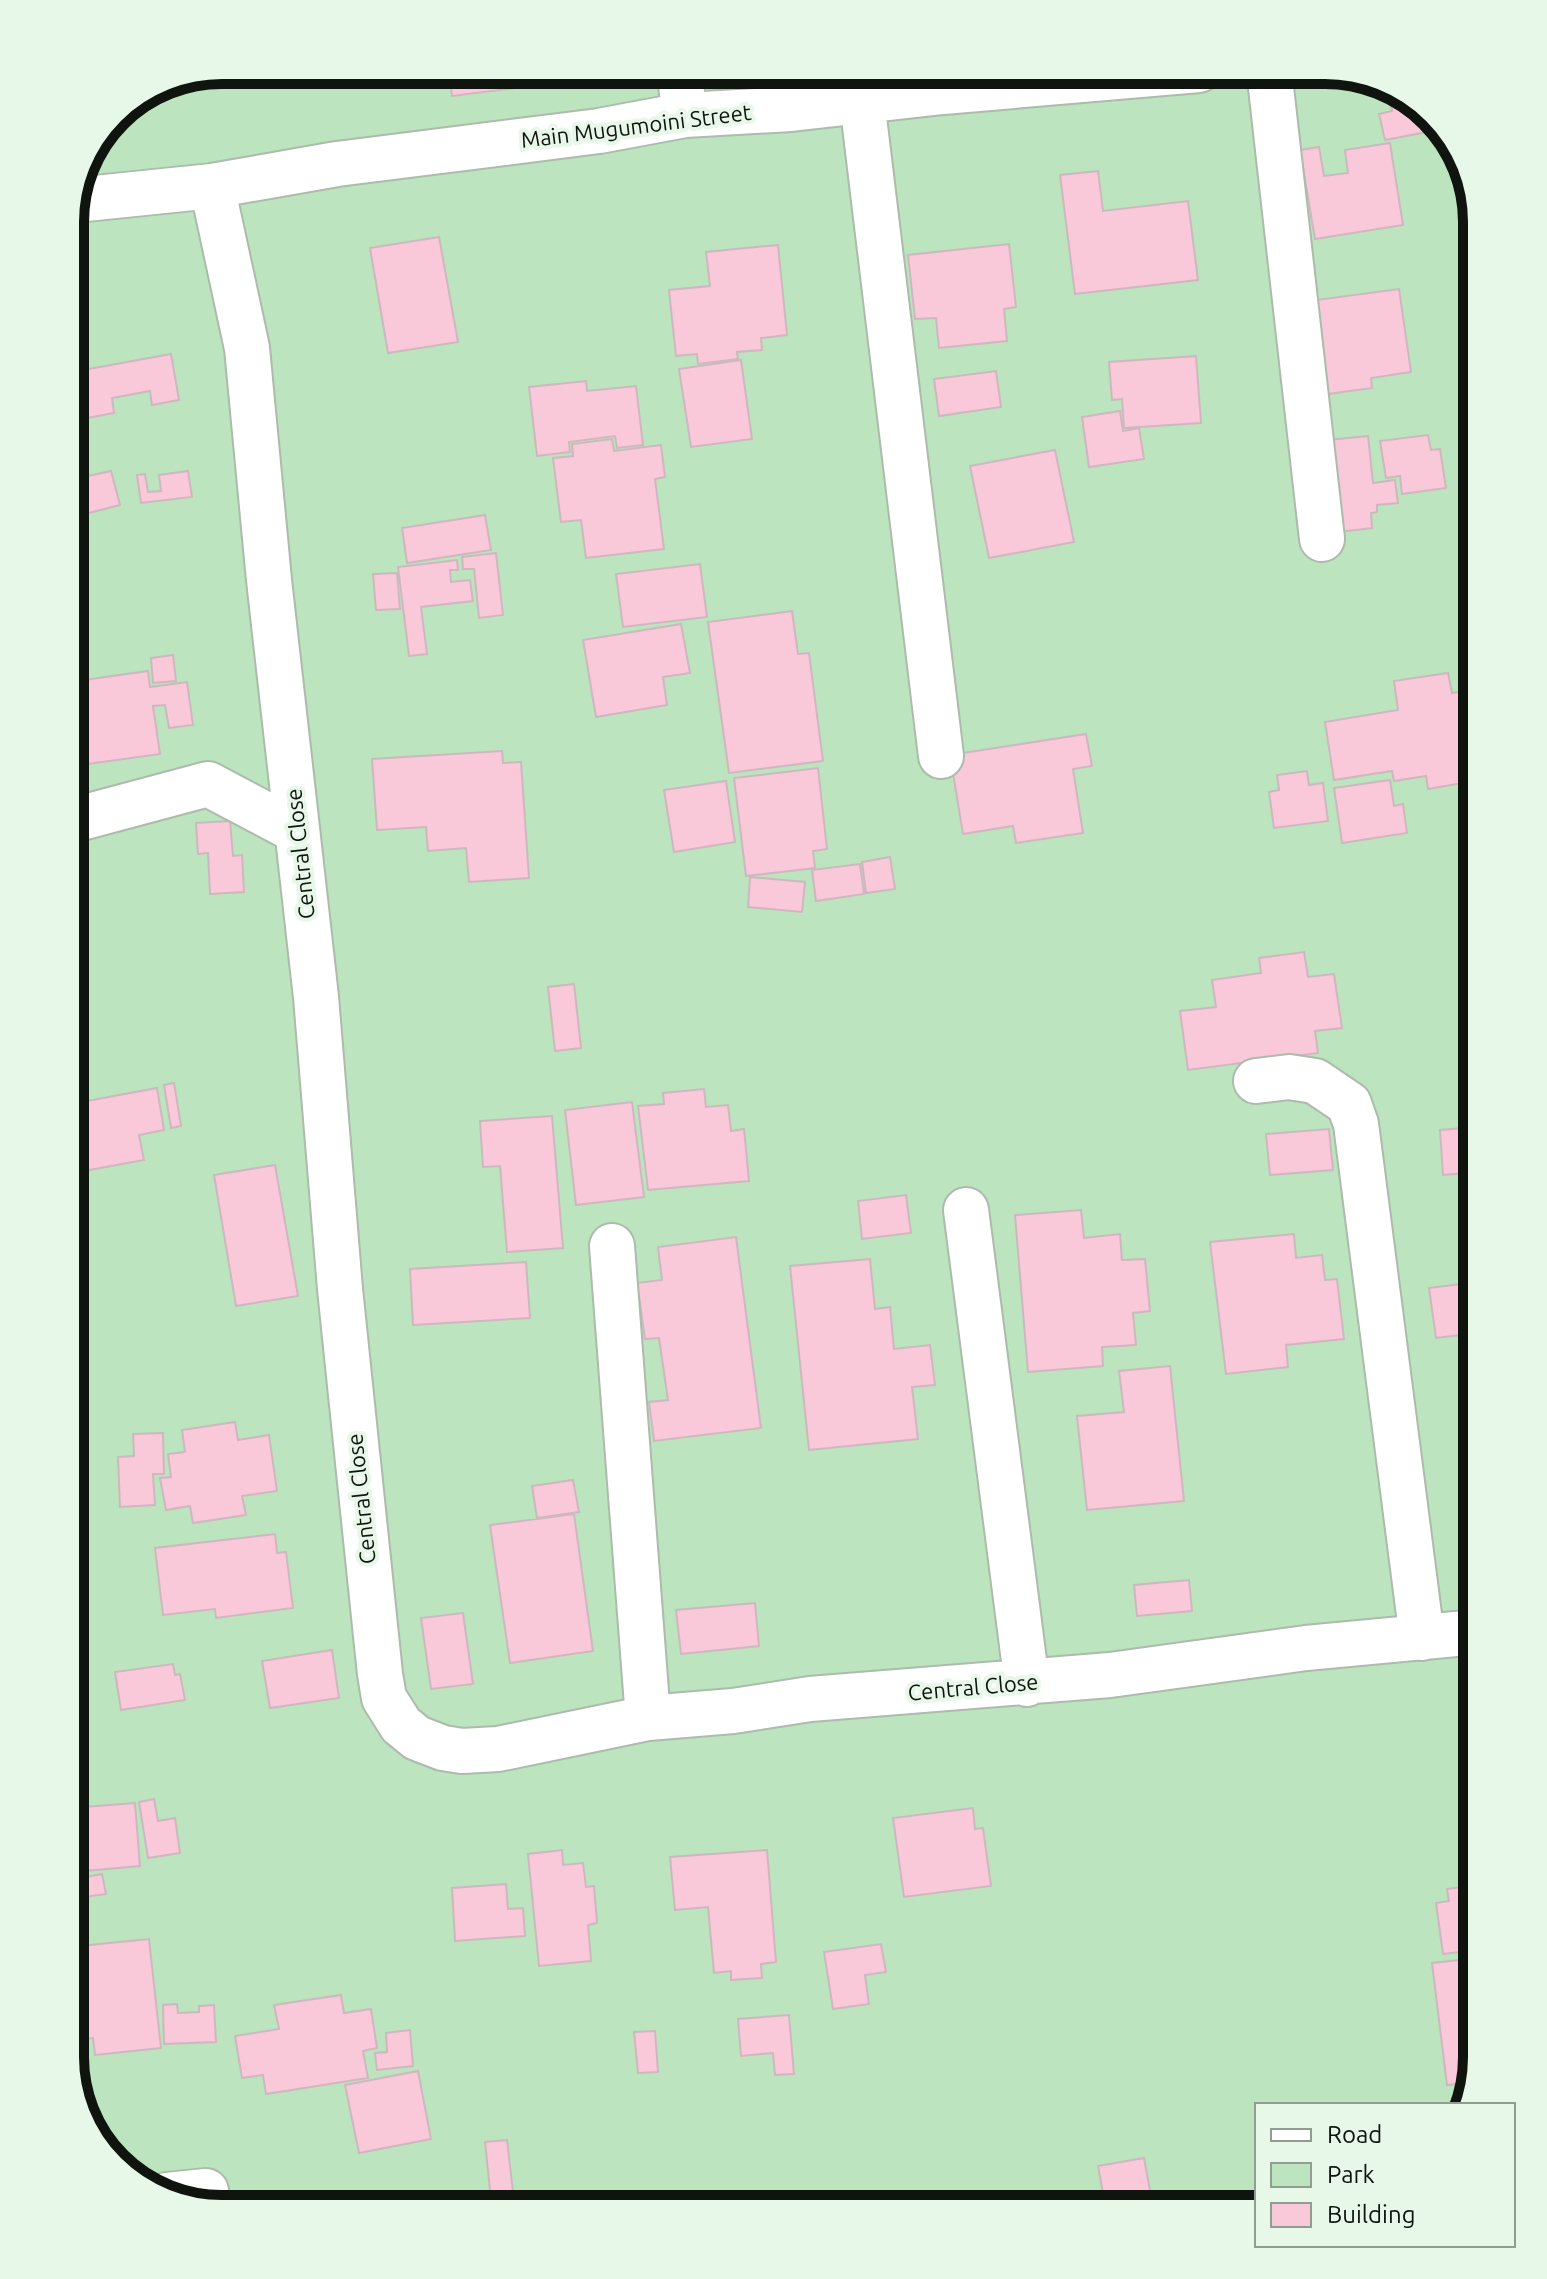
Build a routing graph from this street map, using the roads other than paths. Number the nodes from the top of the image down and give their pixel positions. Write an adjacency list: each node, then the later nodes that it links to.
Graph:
1 (681, 84): 5 (street)
2 (930, 84): 4 (street, Main Mugumoini Street)
3 (1271, 84): 8 (street)
4 (862, 101): 5 (street, Main Mugumoini Street); 9 (street)
5 (685, 115): 6 (street, Main Mugumoini Street)
6 (212, 186): 7 (street, Main Mugumoini Street); 11 (street, Central Close)
7 (87, 199)
8 (1322, 539)
9 (941, 756)
10 (84, 817): 11 (street)
11 (297, 831): 18 (street, Central Close)
12 (1256, 1081): 16 (street)
13 (966, 1210): 17 (street)
14 (612, 1246): 18 (street)
15 (1463, 1634): 16 (street, Central Close)
16 (1422, 1638): 17 (street, Central Close)
17 (1027, 1684): 18 (street, Central Close)
18 (648, 1718)

